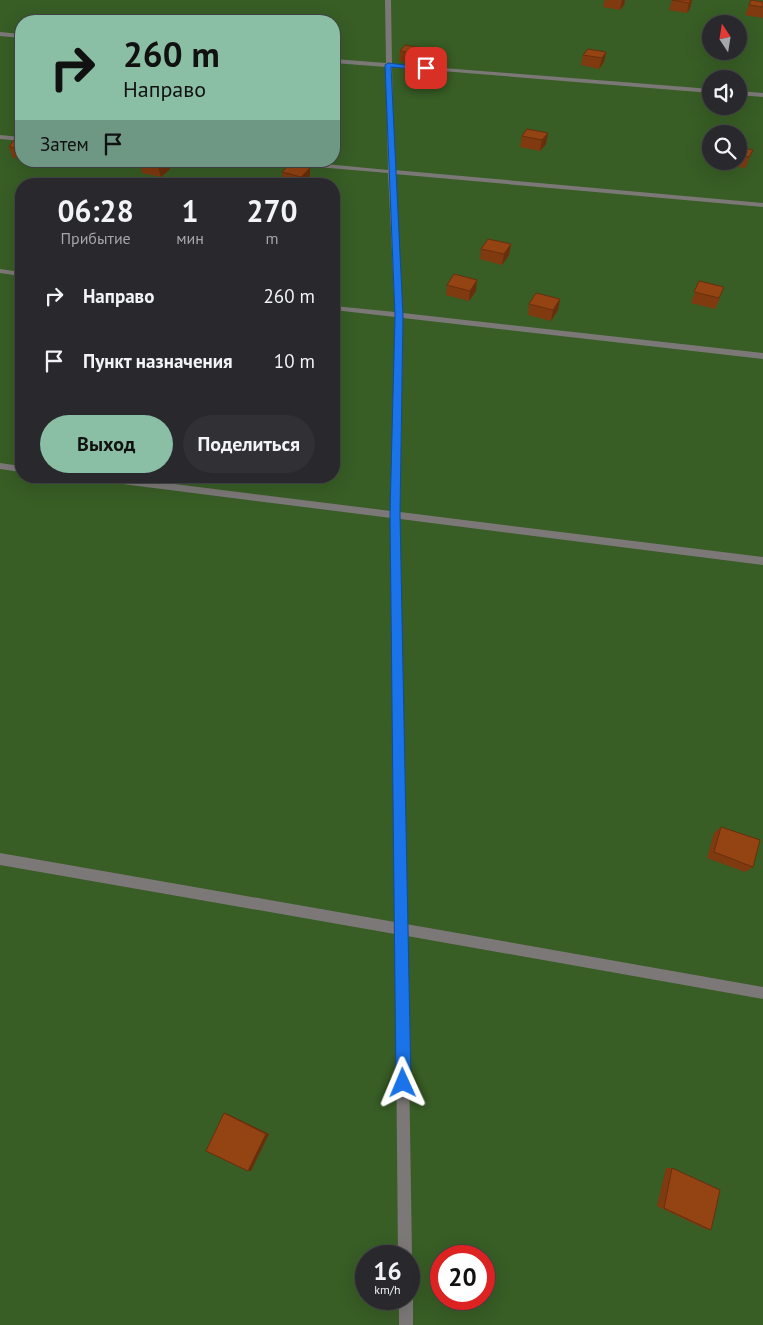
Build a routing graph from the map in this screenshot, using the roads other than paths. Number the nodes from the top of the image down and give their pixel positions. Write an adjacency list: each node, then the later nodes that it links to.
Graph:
1 (388, 0): 5 (lane)
2 (0, 34): 3 (lane)
3 (15, 35)
4 (340, 61): 5 (lane)
5 (388, 65): 6 (lane); 12 (lane)
6 (702, 90)
7 (747, 94): 8 (lane)
8 (763, 95)
9 (0, 137): 10 (lane)
10 (15, 138)
11 (336, 167): 12 (lane)
12 (391, 172): 13 (lane); 17 (lane)
13 (763, 205)
14 (0, 271): 15 (lane)
15 (15, 273)
16 (340, 309): 17 (lane)
17 (399, 316): 18 (lane); 22 (lane)
18 (763, 356)
19 (0, 466): 20 (lane)
20 (15, 468)
21 (140, 483): 22 (lane)
22 (395, 514): 23 (lane); 25 (lane)
23 (763, 561)
24 (0, 859): 25 (lane)
25 (402, 929): 26 (lane); 27 (lane)
26 (763, 993)
27 (405, 1245)
28 (406, 1310): 29 (lane)
29 (406, 1325)

